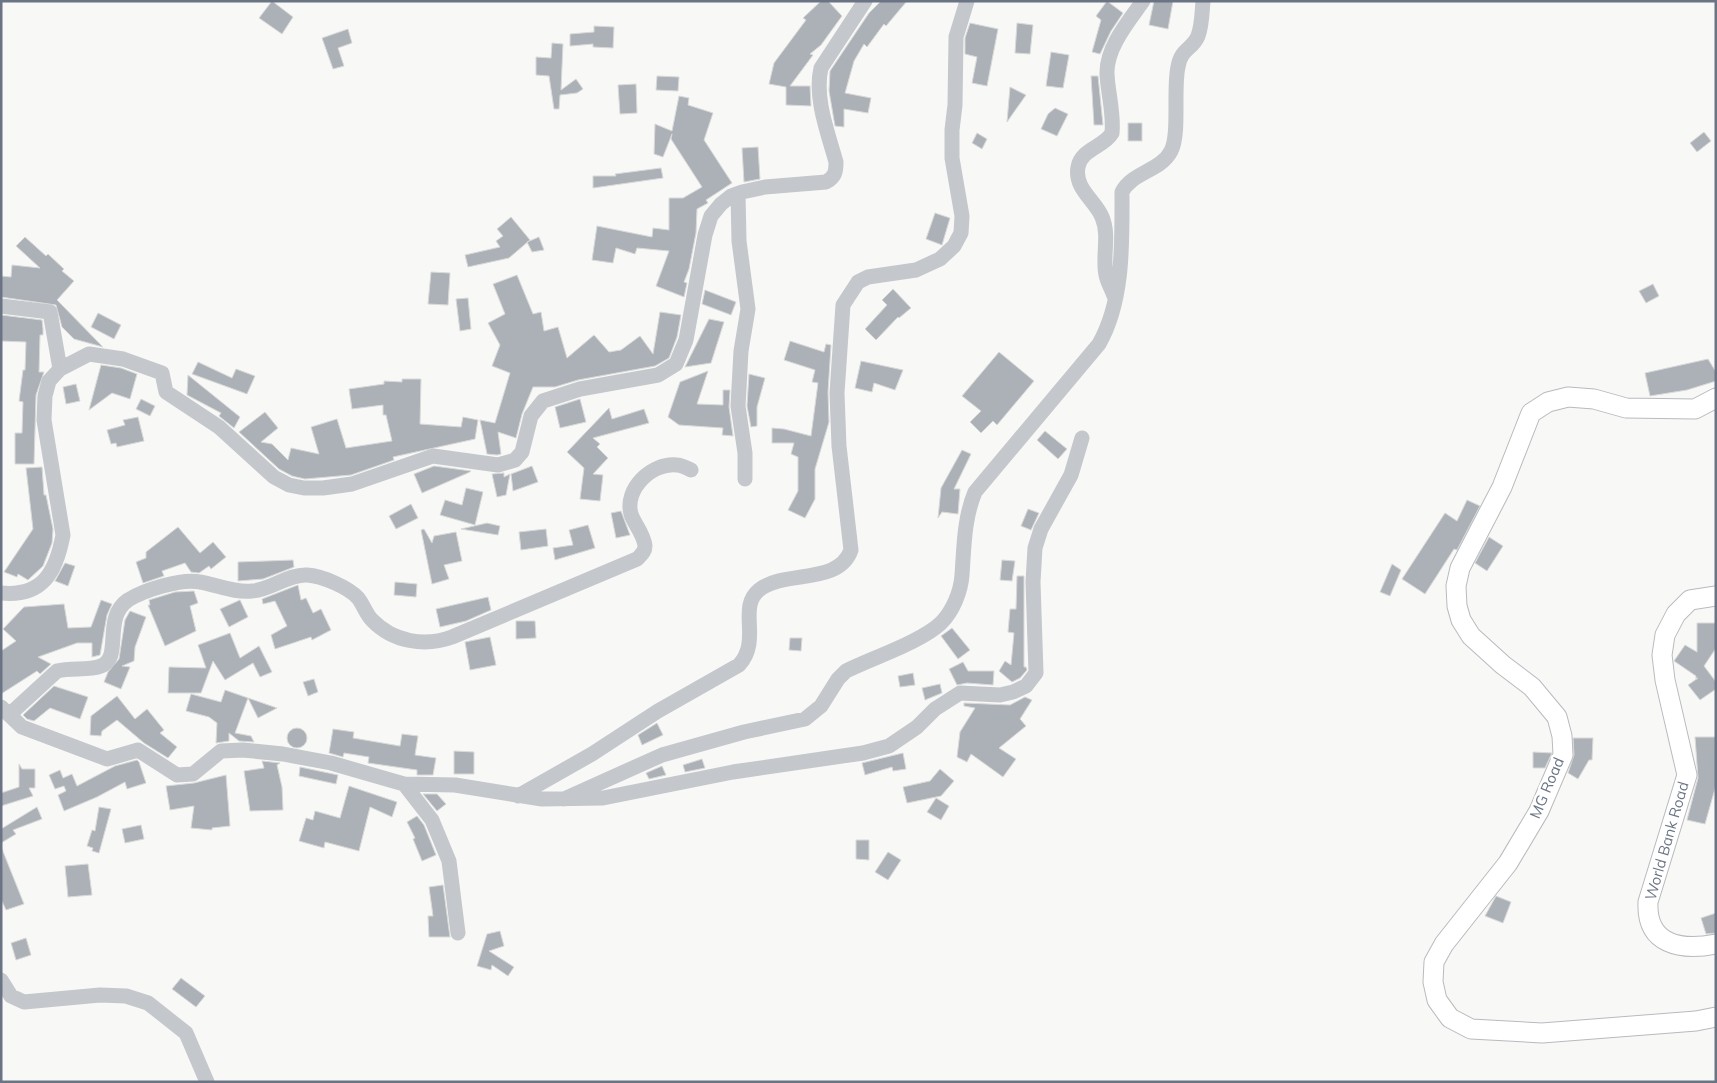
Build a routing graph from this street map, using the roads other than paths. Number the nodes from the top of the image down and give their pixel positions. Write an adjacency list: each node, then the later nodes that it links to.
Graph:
1 (866, 1): 5 (street)
2 (967, 1): 17 (street)
3 (1143, 1): 6 (street)
4 (1203, 1): 6 (street)
5 (738, 194): 8 (street); 12 (street)
6 (1116, 300): 18 (street)
7 (1, 306): 8 (street)
8 (60, 369): 13 (street)
9 (1716, 398): 22 (main road, MG Road)
10 (1082, 438): 18 (street)
11 (691, 470): 15 (street)
12 (745, 479)
13 (1, 593)
14 (1716, 596): 20 (main road, World Bank Road)
15 (5, 711): 16 (street)
16 (404, 784): 17 (street); 19 (street)
17 (518, 796): 18 (street)
18 (564, 799)
19 (458, 933)
20 (1716, 944)
21 (1, 980): 23 (street)
22 (1716, 1016)
23 (207, 1082)

